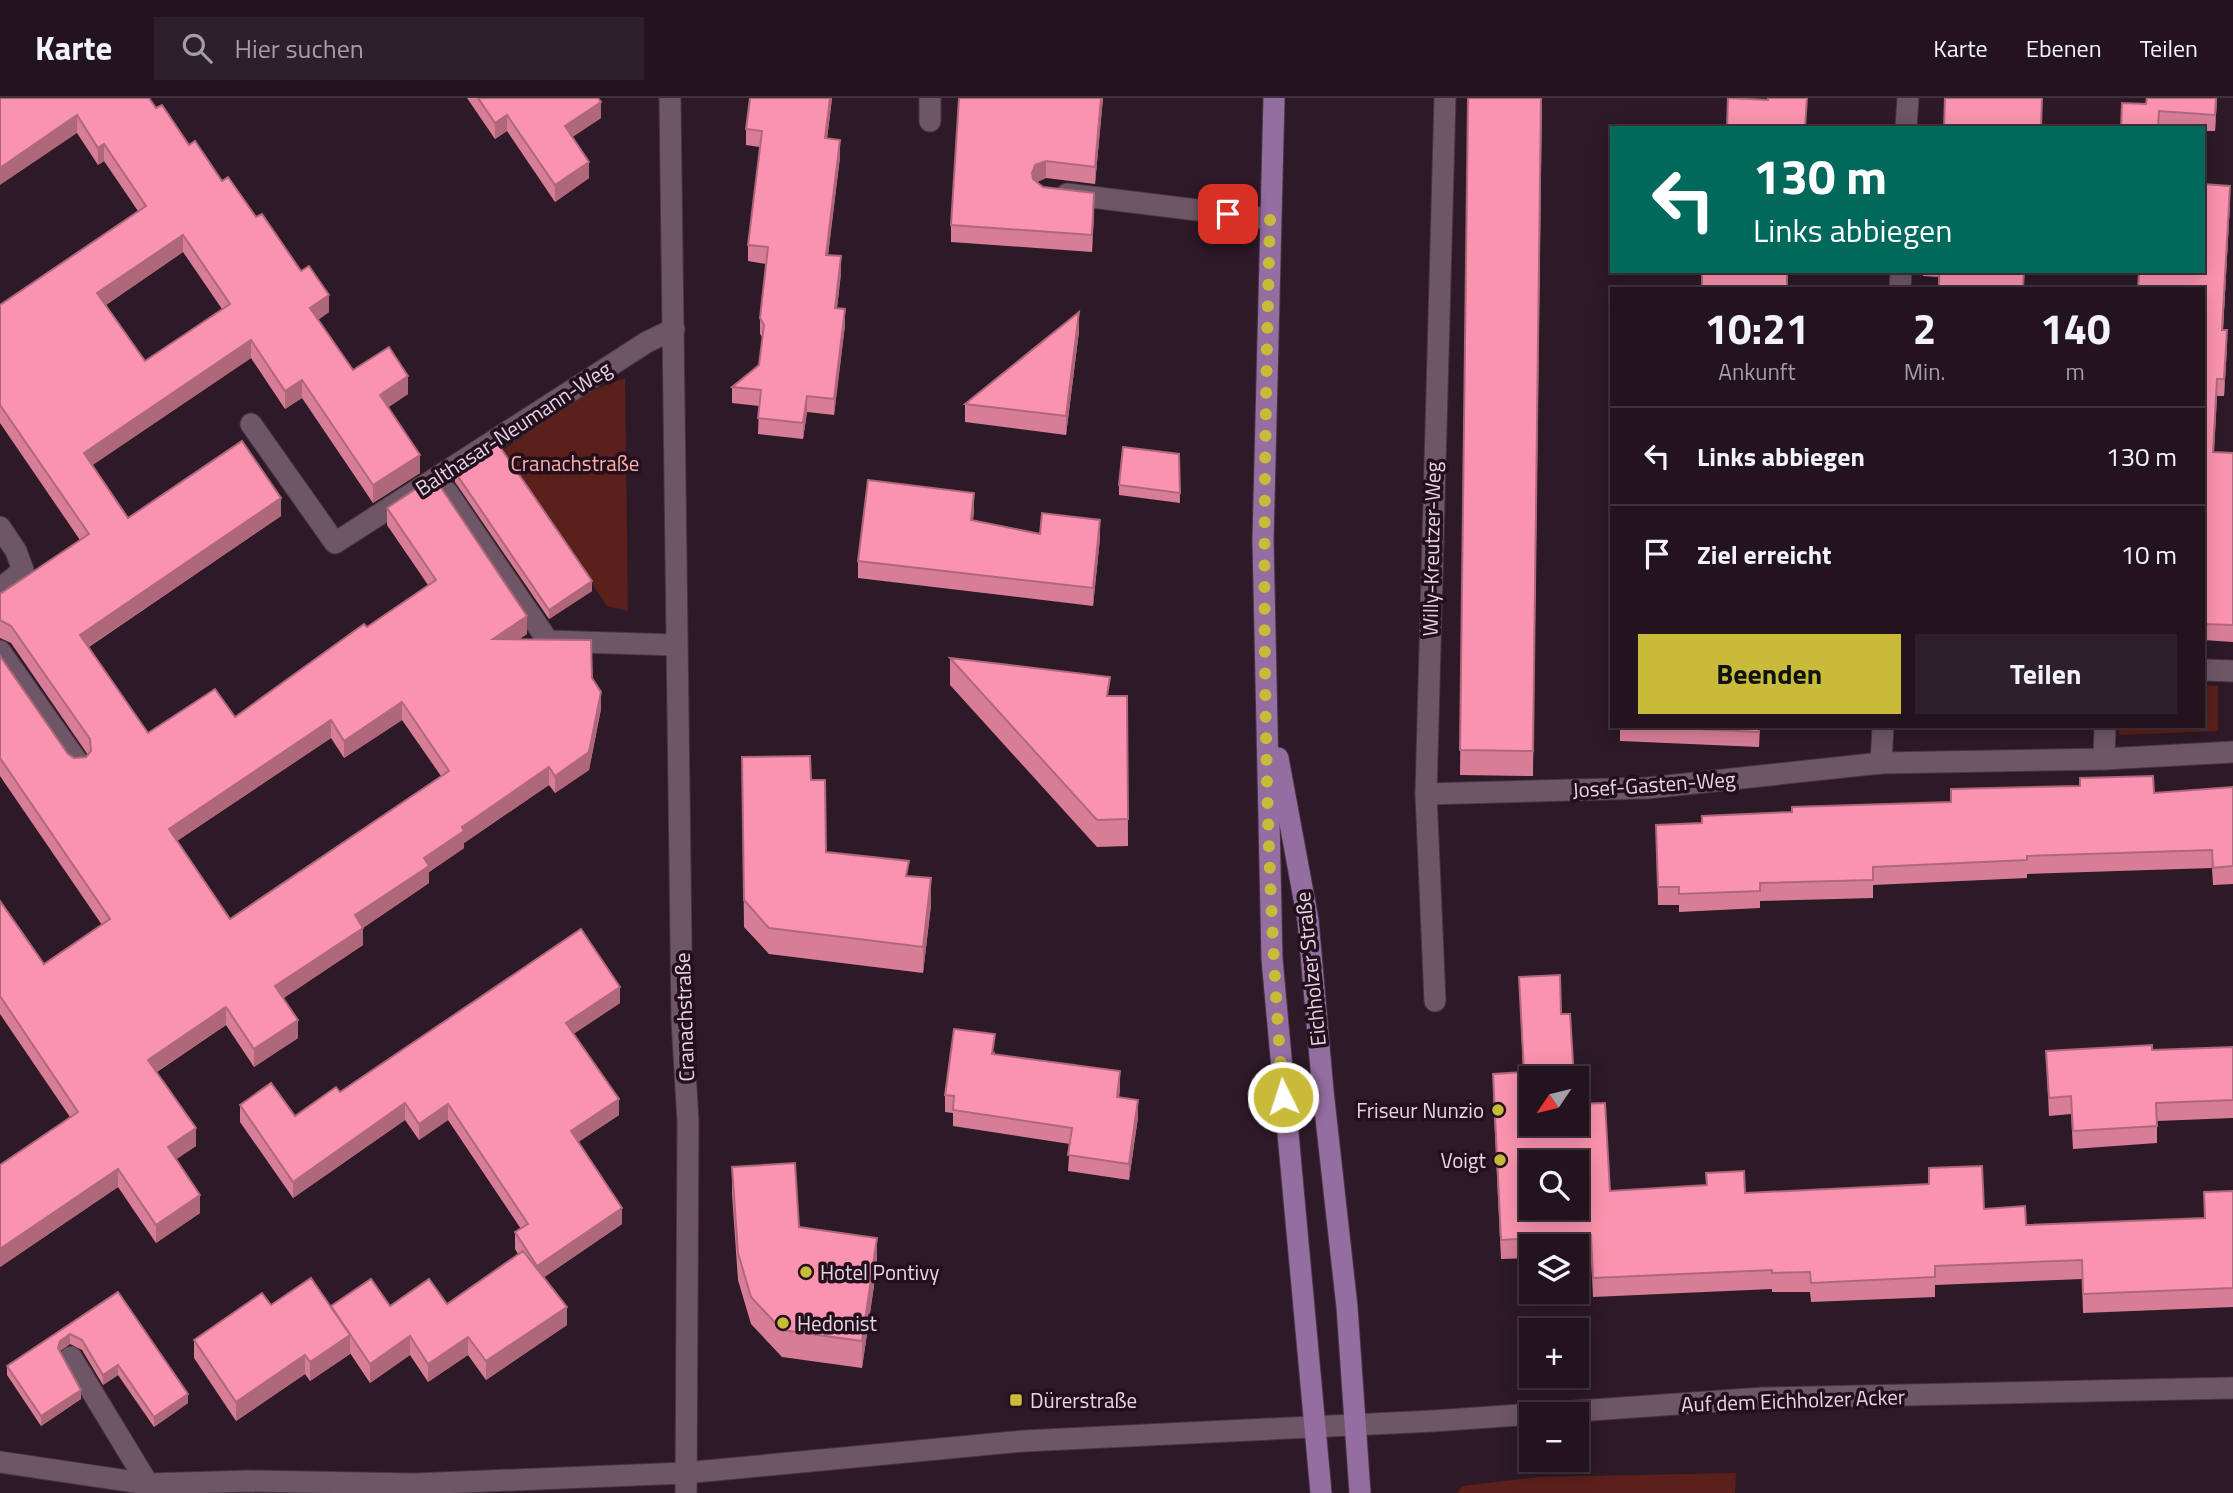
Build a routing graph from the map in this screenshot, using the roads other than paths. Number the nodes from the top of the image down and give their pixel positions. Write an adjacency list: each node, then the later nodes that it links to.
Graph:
1 (670, 98): 12 (street, Cranachstraße)
2 (930, 98): 7 (street)
3 (1274, 98): 9 (main road, Eichholzer Straße)
4 (1285, 98): 9 (main road, Eichholzer Straße)
5 (1445, 98): 28 (street, Willy-Kreutzer-Weg)
6 (1908, 98): 8 (street)
7 (930, 121)
8 (1906, 126)
9 (1273, 160): 11 (main road, Eichholzer Straße)
10 (1045, 191): 11 (street)
11 (1270, 219): 21 (main road, Eichholzer Straße)
12 (674, 329): 13 (street, Balthasar-Neumann-Weg); 17 (street, Cranachstraße)
13 (251, 424)
14 (447, 492): 17 (street)
15 (0, 527): 16 (street)
16 (0, 589)
17 (676, 645): 35 (street, Cranachstraße)
18 (0, 651): 27 (street)
19 (2205, 670): 20 (street)
20 (2233, 671)
21 (1267, 698): 32 (main road, Eichholzer Straße); 33 (main road, Eichholzer Straße)
22 (1883, 728): 26 (street)
23 (2105, 728): 25 (street)
24 (2233, 752): 25 (street, Josef-Gasten-Weg)
25 (2104, 759): 26 (street, Josef-Gasten-Weg)
26 (1881, 763): 28 (street, Josef-Gasten-Weg)
27 (79, 764)
28 (1426, 794): 29 (street, Willy-Kreutzer-Weg)
29 (1436, 1001)
30 (71, 1357): 36 (street)
31 (2233, 1388): 33 (street, Auf dem Eichholzer Acker)
32 (1315, 1424): 33 (street); 35 (street); 38 (main road, Eichholzer Straße)
33 (1353, 1424): 39 (main road, Eichholzer Straße)
34 (0, 1462): 36 (street)
35 (685, 1483): 37 (street)
36 (148, 1488): 37 (street)
37 (413, 1488)
38 (1321, 1493)
39 (1360, 1493)

